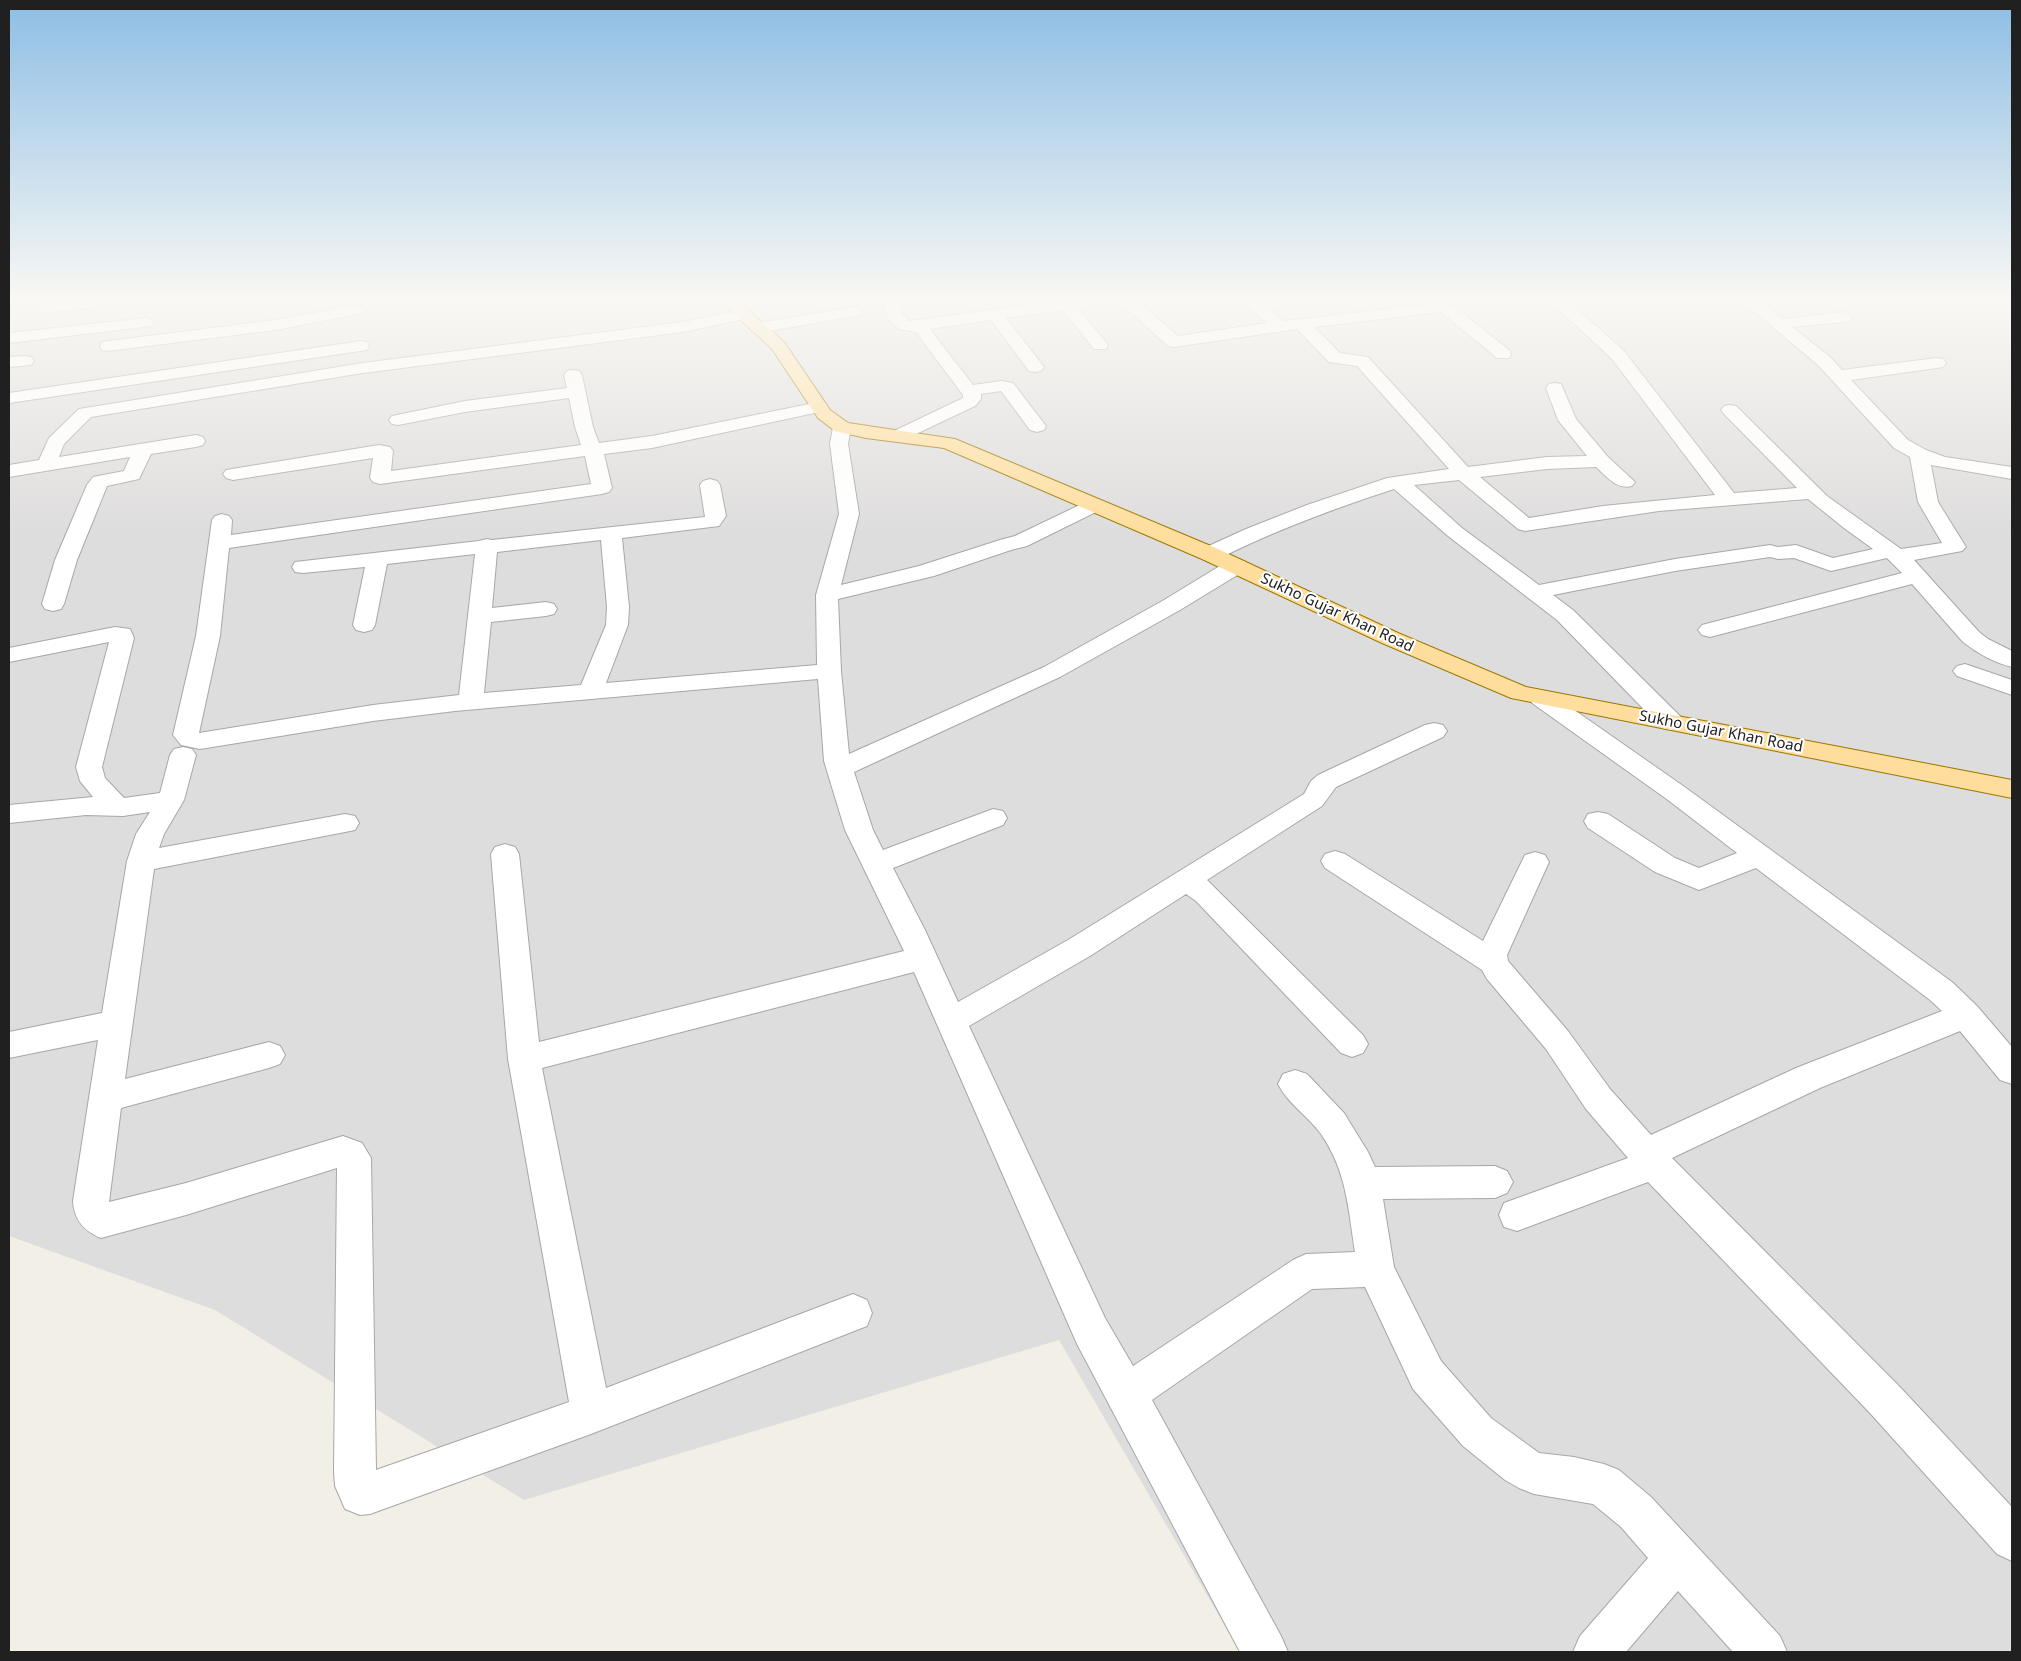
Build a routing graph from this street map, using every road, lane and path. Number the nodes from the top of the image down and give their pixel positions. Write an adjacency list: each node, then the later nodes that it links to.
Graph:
1 (134, 380): 10 (street)
2 (298, 380): 21 (street)
3 (803, 380): 12 (main road)
4 (960, 380): 9 (street)
5 (1379, 380): 24 (street)
6 (1637, 380): 30 (street)
7 (1841, 380): 19 (street)
8 (1555, 388): 20 (street)
9 (969, 391): 14 (street); 15 (street)
10 (9, 398)
11 (1730, 410): 29 (street)
12 (831, 417): 15 (main road, Sukho Gujar Khan Road); 17 (street); 41 (street)
13 (398, 420): 17 (street)
14 (1037, 426)
15 (899, 436): 31 (main road, Sukho Gujar Khan Road)
16 (196, 441): 18 (street)
17 (592, 449): 25 (street); 54 (street)
18 (143, 450): 21 (street); 42 (street)
19 (1919, 454): 23 (street); 35 (street)
20 (1601, 461): 24 (street); 27 (street)
21 (47, 464): 22 (street)
22 (9, 471)
23 (2012, 472)
24 (1463, 473): 26 (street); 30 (street)
25 (233, 474)
26 (1398, 482): 34 (street); 40 (street)
27 (1625, 482)
28 (710, 485): 32 (street)
29 (1812, 493): 30 (street); 35 (street)
30 (1729, 500)
31 (1096, 505): 34 (main road, Sukho Gujar Khan Road); 41 (street)
32 (612, 533): 33 (street); 52 (street)
33 (487, 545): 36 (street); 44 (street)
34 (1210, 554): 37 (main road, Sukho Gujar Khan Road)
35 (1894, 554): 39 (street); 40 (street)
36 (378, 558): 38 (street); 45 (street)
37 (1236, 566): 53 (main road, Sukho Gujar Khan Road); 58 (street)
38 (303, 567)
39 (1917, 576): 46 (street); 48 (street)
40 (1536, 592): 55 (street)
41 (827, 595): 50 (street)
42 (53, 604)
43 (546, 610): 44 (street)
44 (481, 616): 54 (street)
45 (364, 625)
46 (1710, 630)
47 (9, 655): 61 (street)
48 (2012, 660)
49 (1965, 671): 51 (street)
50 (829, 672): 52 (street); 58 (street)
51 (2012, 688)
52 (590, 692): 54 (street)
53 (1541, 698): 55 (main road, Sukho Gujar Khan Road); 67 (street)
54 (471, 702)
55 (1671, 722): 59 (main road, Sukho Gujar Khan Road)
56 (1434, 731): 72 (street)
57 (183, 755): 60 (street)
58 (840, 768): 71 (street)
59 (2012, 789)
60 (171, 800): 61 (street); 69 (street)
61 (118, 807): 62 (street)
62 (9, 814)
63 (993, 818): 71 (street)
64 (1598, 821): 67 (street)
65 (345, 823): 69 (street)
66 (505, 854): 81 (street)
67 (1757, 856): 75 (street)
68 (1335, 860): 74 (street)
69 (141, 861): 77 (street)
70 (1535, 862): 74 (street)
71 (876, 864): 73 (street)
72 (1187, 879): 76 (street); 78 (street)
73 (922, 958): 76 (street); 81 (street)
74 (1493, 962): 85 (street)
75 (1966, 1015): 82 (street); 85 (street)
76 (951, 1020): 91 (street)
77 (117, 1023): 79 (street); 84 (street)
78 (1352, 1044)
79 (9, 1045)
80 (269, 1055): 84 (street)
81 (524, 1060): 92 (street)
82 (2012, 1070)
83 (1295, 1084): 87 (street)
84 (105, 1098): 92 (street)
85 (1650, 1159): 88 (street); 93 (street)
86 (1496, 1182): 87 (street)
87 (1361, 1184): 89 (street)
88 (1516, 1216)
89 (1376, 1269): 91 (street); 94 (street)
90 (853, 1313): 92 (street)
91 (1127, 1394): 95 (street)
92 (591, 1414)
93 (2012, 1539)
94 (1677, 1558): 96 (street); 97 (street)
95 (1265, 1652)
96 (1596, 1652)
97 (1764, 1652)

